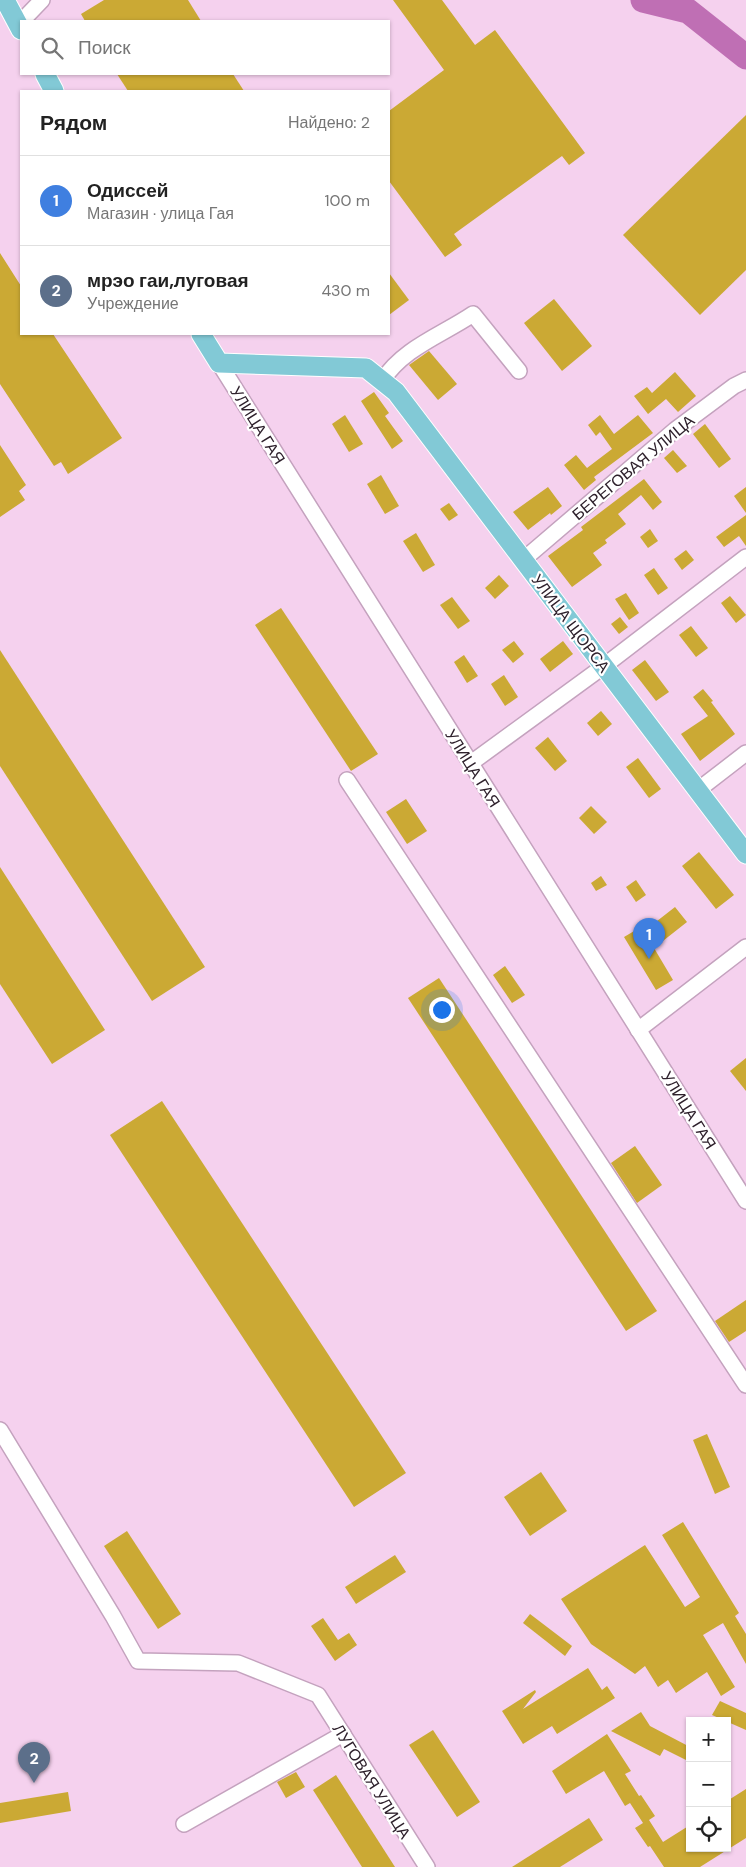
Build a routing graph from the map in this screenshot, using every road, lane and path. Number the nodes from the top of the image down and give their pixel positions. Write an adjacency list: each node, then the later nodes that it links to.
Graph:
1 (5, 0): 4 (main road)
2 (42, 0): 3 (street)
3 (26, 20)
4 (20, 28)
5 (46, 75): 6 (main road)
6 (53, 90)
7 (202, 335): 8 (main road, УЛИЦА ГАЯ)
8 (219, 363): 11 (main road, УЛИЦА ЩОРСА); 16 (street, УЛИЦА ГАЯ)
9 (518, 371): 11 (street)
10 (746, 380): 13 (street, БЕРЕГОВАЯ УЛИЦА)
11 (382, 381): 13 (main road, УЛИЦА ЩОРСА)
12 (746, 557): 14 (street)
13 (523, 560): 14 (main road, УЛИЦА ЩОРСА)
14 (604, 666): 16 (street); 18 (main road, УЛИЦА ЩОРСА)
15 (746, 753): 18 (street)
16 (471, 764): 21 (street, УЛИЦА ГАЯ)
17 (347, 780): 23 (street)
18 (698, 790): 19 (main road, УЛИЦА ЩОРСА)
19 (746, 854)
20 (746, 947): 21 (street)
21 (638, 1030): 22 (street, УЛИЦА ГАЯ)
22 (746, 1201)
23 (746, 1385)
24 (0, 1430): 25 (street, ЛУГОВАЯ УЛИЦА)
25 (343, 1734): 26 (street); 27 (street, ЛУГОВАЯ УЛИЦА)
26 (184, 1824)
27 (427, 1867)

